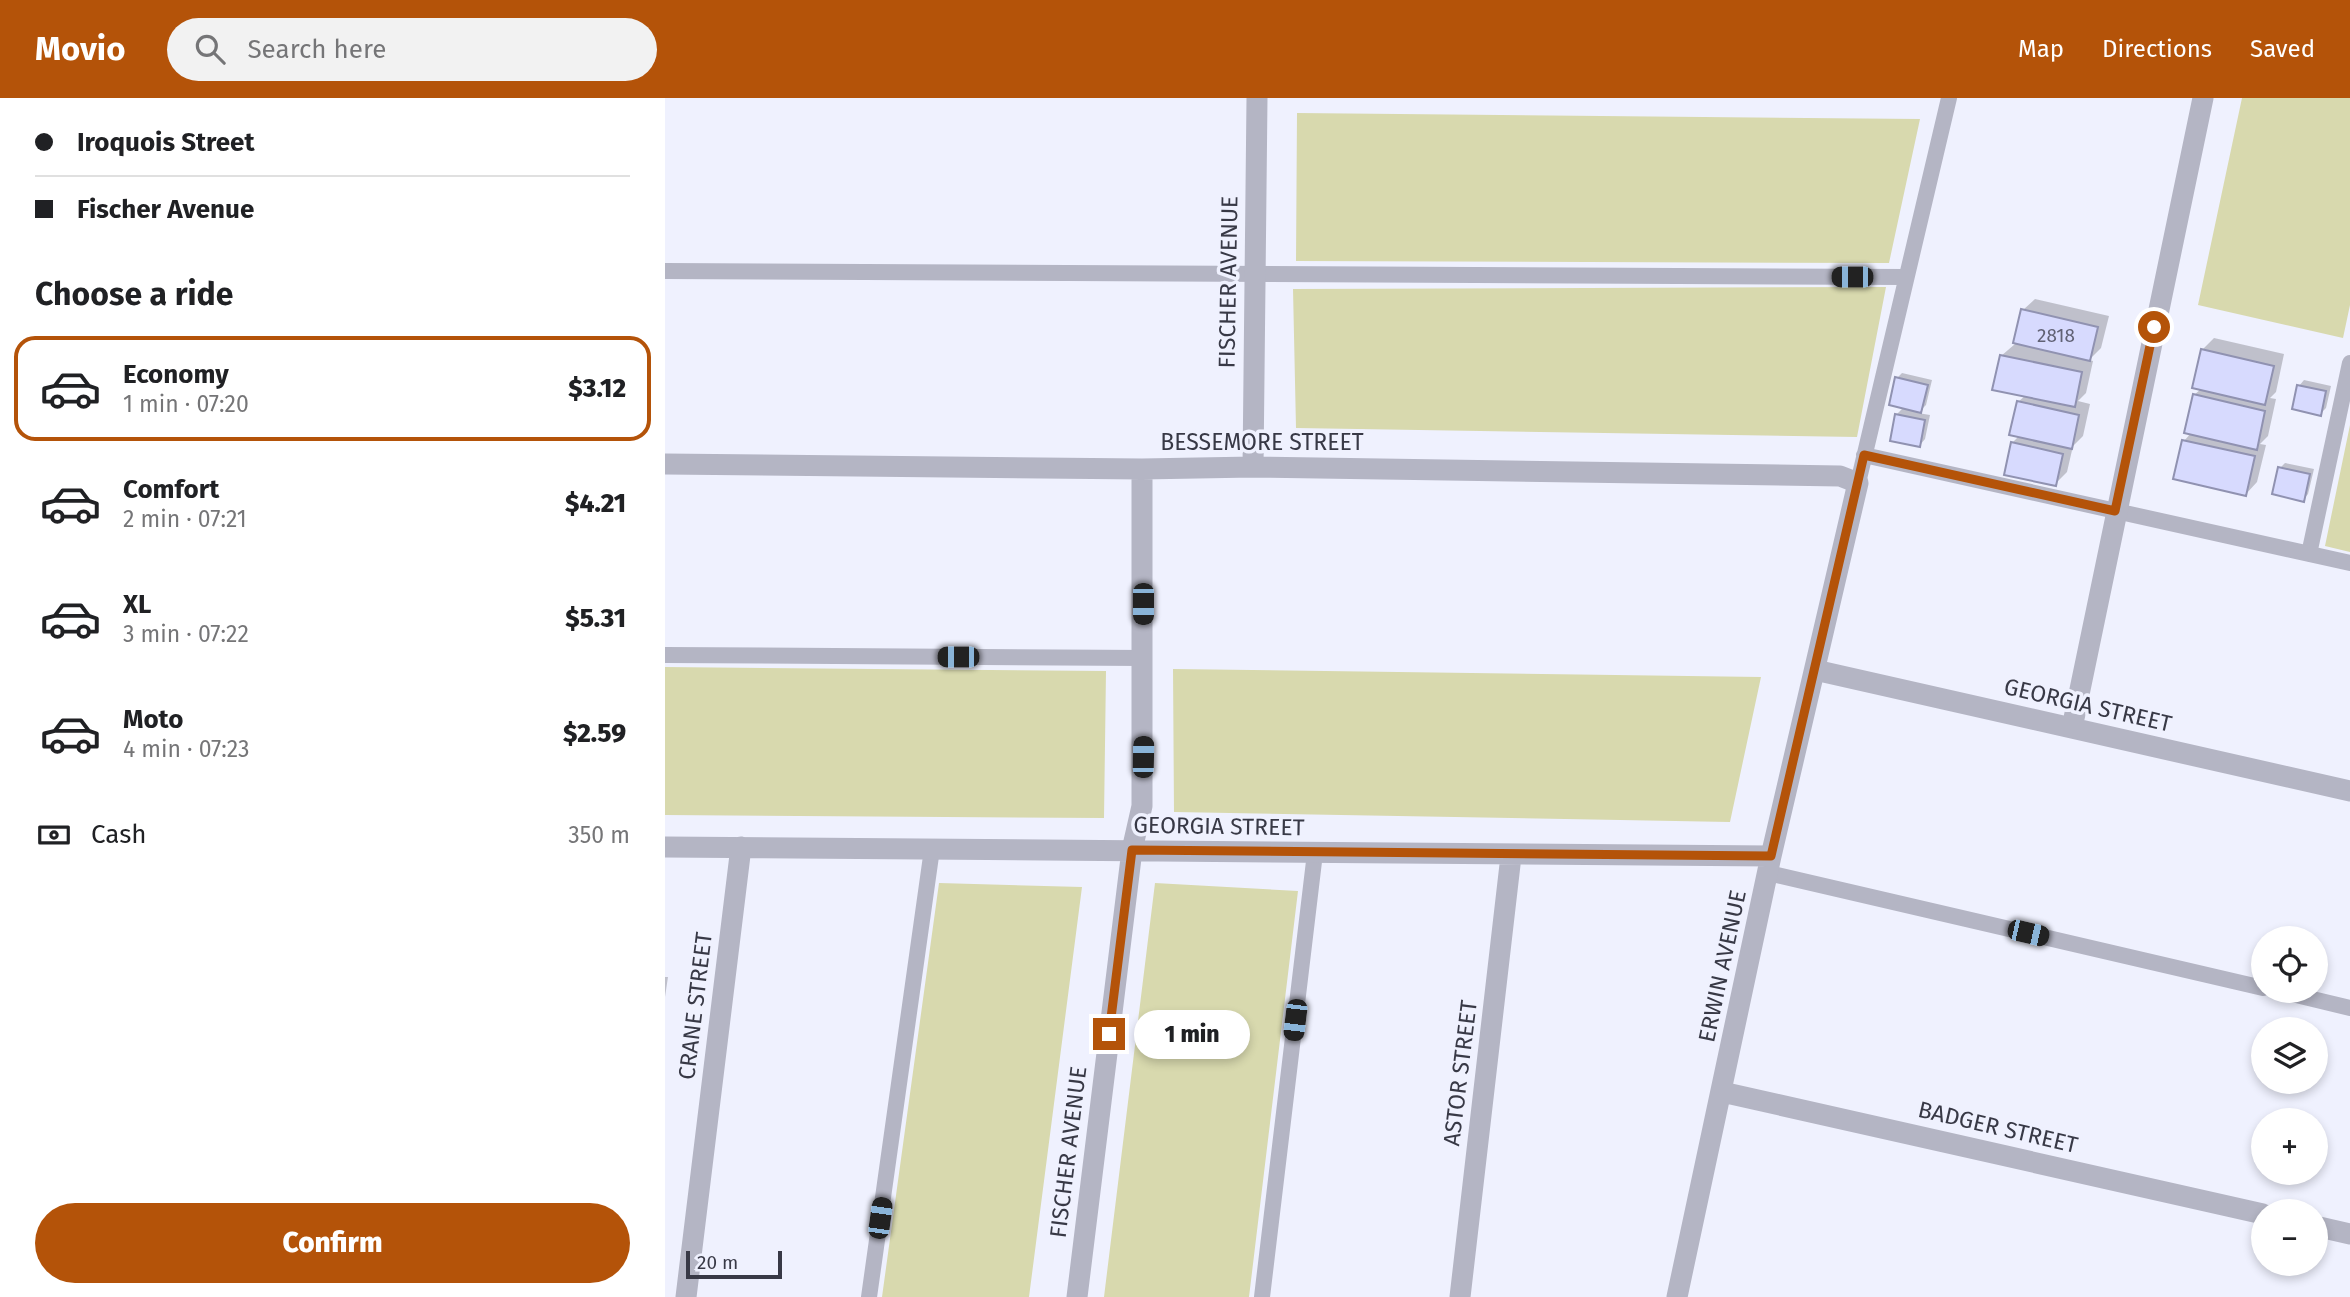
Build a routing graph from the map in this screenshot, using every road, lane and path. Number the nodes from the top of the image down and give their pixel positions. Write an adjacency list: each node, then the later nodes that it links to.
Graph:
1 (1257, 98): 5 (street, FISCHER AVENUE)
2 (1948, 98): 6 (lane)
3 (2203, 98): 13 (street)
4 (665, 271): 5 (lane)
5 (1253, 274): 6 (lane); 10 (street, FISCHER AVENUE)
6 (1906, 278): 8 (lane)
7 (2350, 363): 14 (lane)
8 (1864, 455): 12 (lane); 13 (lane)
9 (665, 464): 11 (street, BESSEMORE STREET)
10 (1253, 467): 11 (street, BESSEMORE STREET); 12 (street, BESSEMORE STREET)
11 (1142, 469): 17 (street, FISCHER AVENUE)
12 (1858, 484): 18 (street, ERWIN AVENUE)
13 (2115, 511): 14 (lane); 19 (street)
14 (2309, 554): 15 (lane)
15 (2350, 563)
16 (665, 655): 17 (lane)
17 (1144, 658): 24 (street, FISCHER AVENUE)
18 (1815, 670): 19 (street, GEORGIA STREET); 27 (street, ERWIN AVENUE)
19 (2072, 728): 20 (street, GEORGIA STREET)
20 (2350, 791)
21 (665, 846): 22 (street, GEORGIA STREET)
22 (741, 847): 23 (street, GEORGIA STREET); 35 (street, CRANE STREET)
23 (932, 849): 24 (street, GEORGIA STREET); 36 (lane)
24 (1132, 850): 25 (street, GEORGIA STREET); 37 (street, FISCHER AVENUE)
25 (1315, 853): 26 (street, GEORGIA STREET); 38 (lane)
26 (1511, 856): 27 (street, GEORGIA STREET); 39 (street, ASTOR STREET)
27 (1770, 865): 28 (lane); 31 (street, ERWIN AVENUE)
28 (2251, 985)
29 (2328, 1003): 30 (lane)
30 (2350, 1008)
31 (1722, 1092): 32 (street, BADGER STREET); 40 (street, ERWIN AVENUE)
32 (2251, 1211)
33 (2328, 1229): 34 (street)
34 (2350, 1234)
35 (685, 1297)
36 (869, 1297)
37 (1077, 1297)
38 (1262, 1297)
39 (1460, 1297)
40 (1677, 1297)

